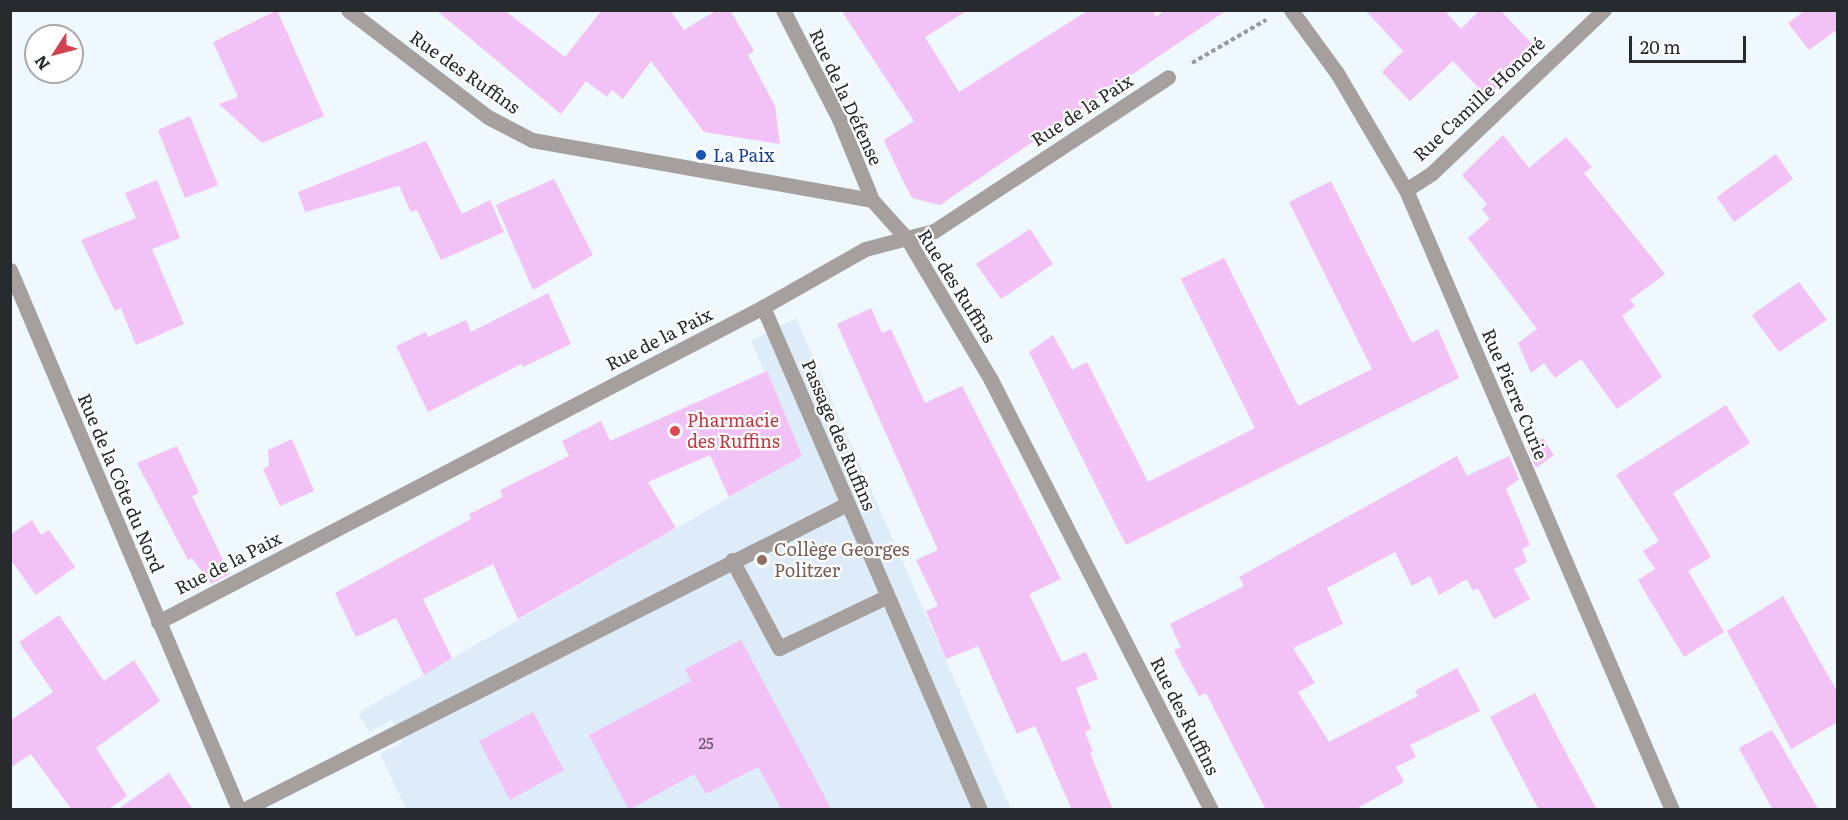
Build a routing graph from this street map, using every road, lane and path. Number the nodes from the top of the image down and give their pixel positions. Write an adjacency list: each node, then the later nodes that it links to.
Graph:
1 (348, 10): 8 (street, Rue des Ruffins)
2 (783, 10): 8 (street, Rue de la Défense)
3 (1291, 10): 7 (street, Rue Pierre Curie)
4 (1604, 10): 7 (street, Rue Camille Honoré)
5 (1272, 16): 6 (path)
6 (1168, 77): 9 (street, Rue de la Paix)
7 (1406, 190): 19 (street, Rue Pierre Curie)
8 (872, 200): 9 (street, Rue des Ruffins)
9 (908, 240): 11 (street, Rue de la Paix); 18 (street, Rue des Ruffins)
10 (10, 270): 15 (street, Rue de la Côte du Nord)
11 (763, 307): 12 (street, Passage des Ruffins); 15 (street, Rue de la Paix)
12 (847, 504): 13 (street); 14 (street, Passage des Ruffins)
13 (732, 560): 14 (street); 16 (street)
14 (886, 597): 17 (street, Passage des Ruffins)
15 (158, 622): 16 (street, Rue de la Côte du Nord)
16 (241, 810)
17 (980, 810)
18 (1211, 810)
19 (1672, 810)

